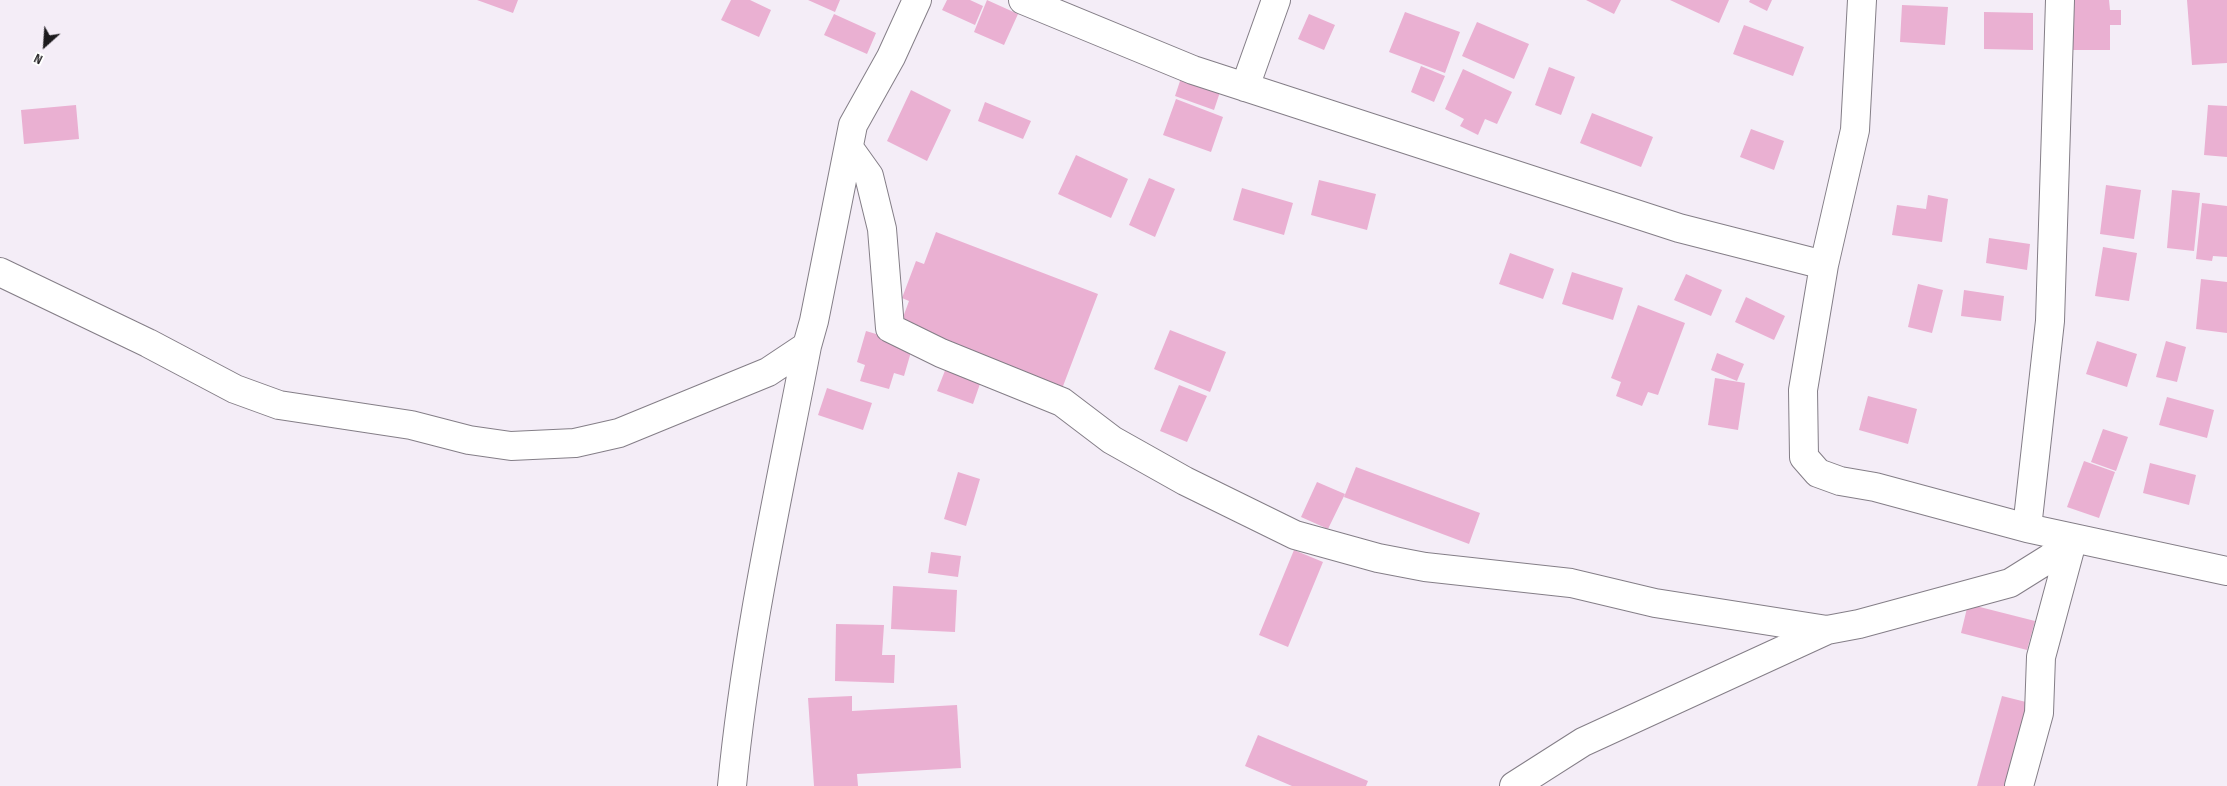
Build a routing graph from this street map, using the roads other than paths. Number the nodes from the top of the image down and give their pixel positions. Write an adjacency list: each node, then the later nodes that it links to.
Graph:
1 (917, 0): 7 (street)
2 (1023, 0): 6 (street)
3 (1276, 0): 6 (street)
4 (1862, 0): 8 (street)
5 (2060, 0): 11 (street)
6 (1245, 87): 8 (street)
7 (849, 148): 10 (street); 14 (street)
8 (1824, 265): 11 (street)
9 (0, 272): 10 (street)
10 (807, 346): 15 (street)
11 (2027, 528): 12 (street)
12 (2073, 538): 13 (street); 14 (street); 17 (street)
13 (2226, 568)
14 (1827, 630): 16 (street)
15 (732, 786)
16 (1514, 786)
17 (2019, 786)

